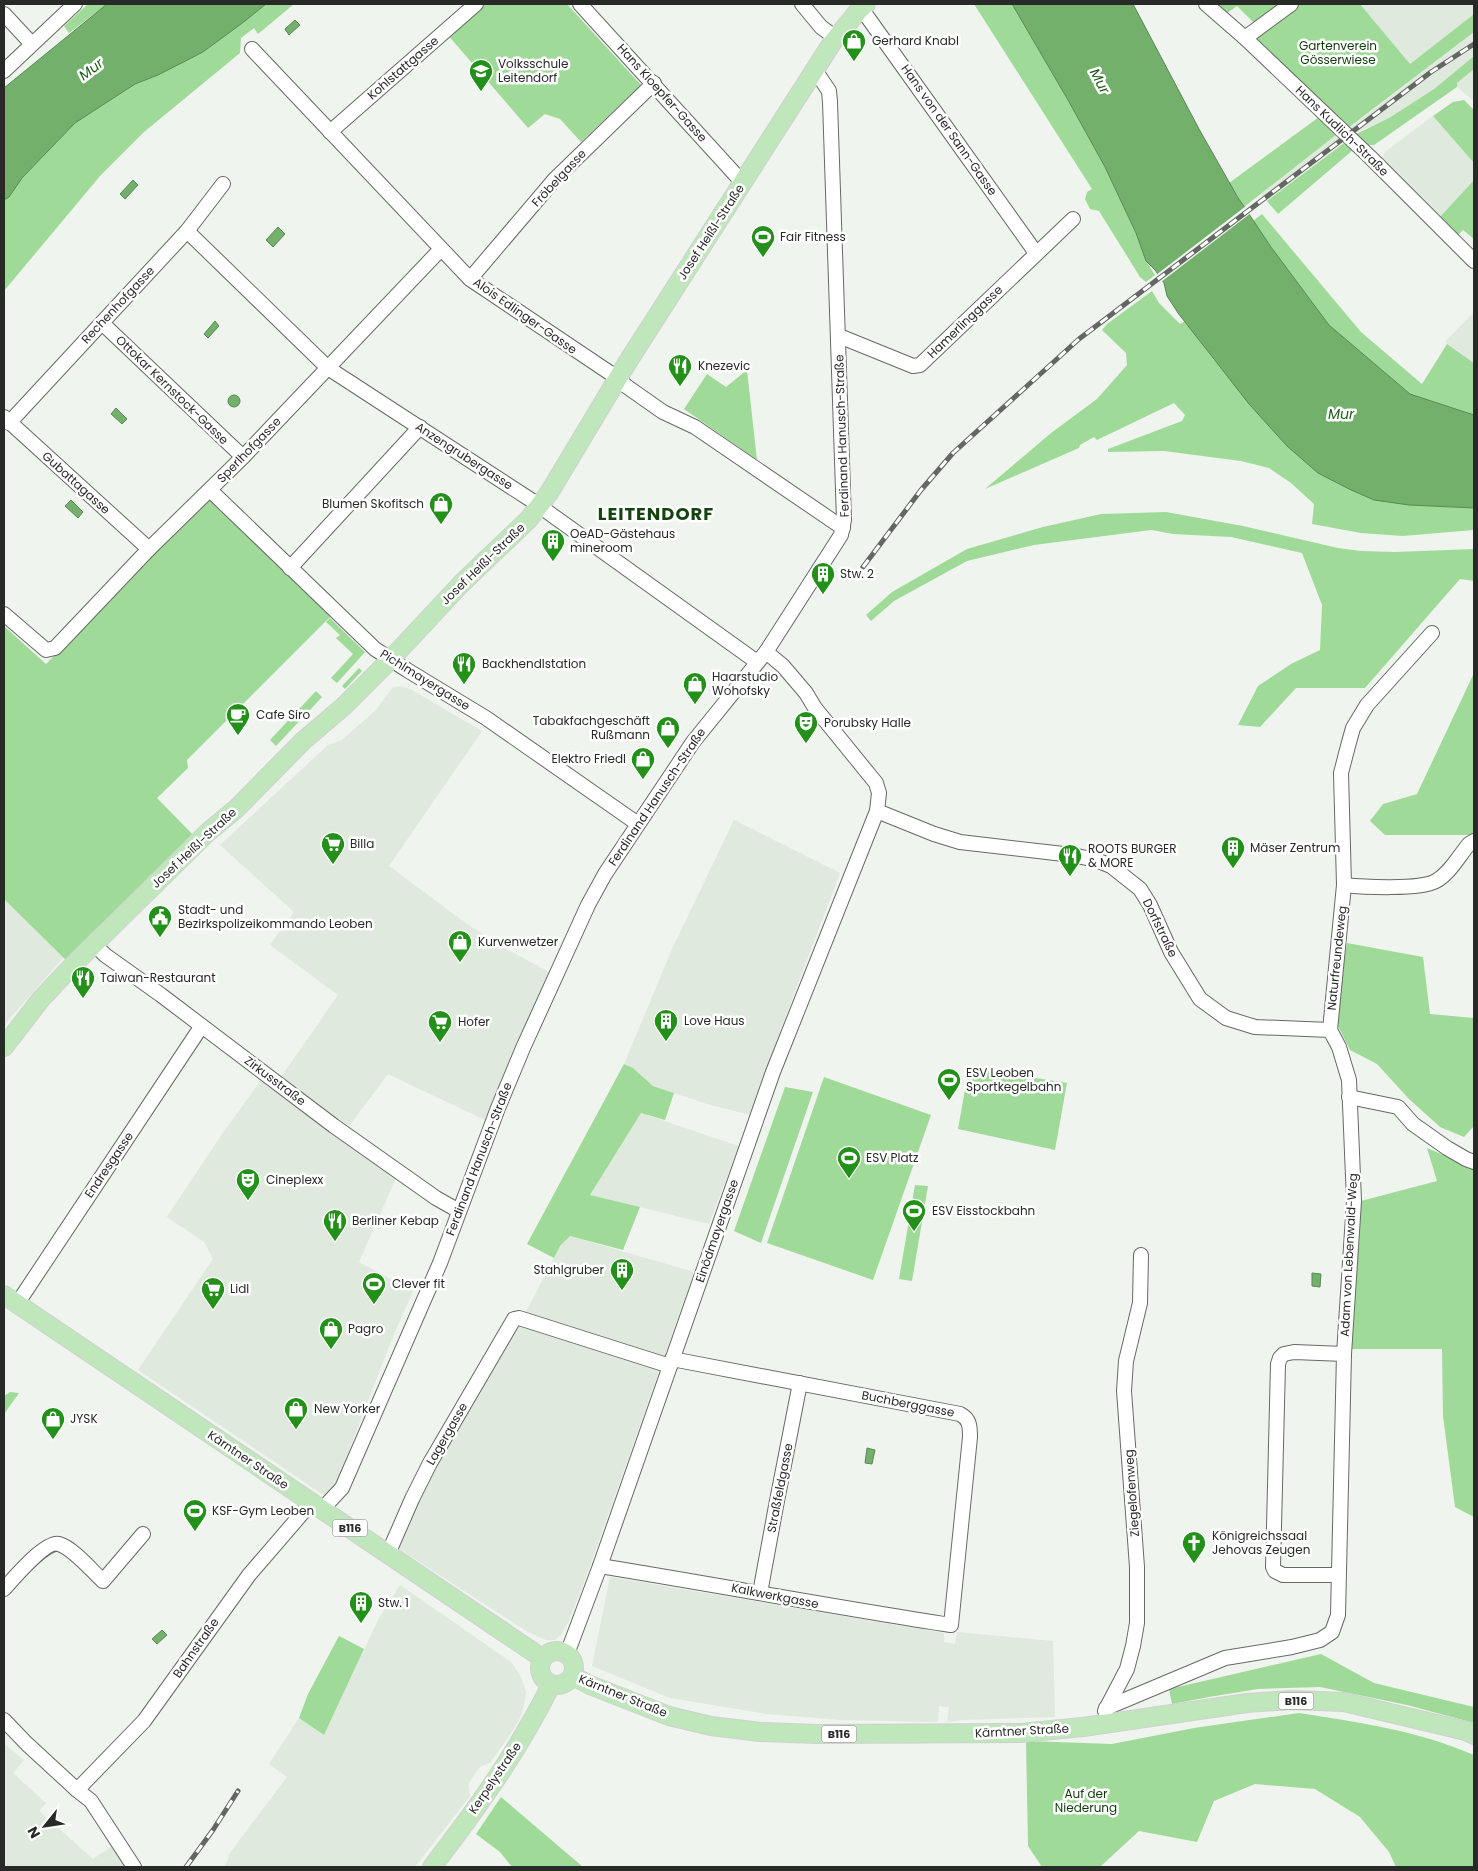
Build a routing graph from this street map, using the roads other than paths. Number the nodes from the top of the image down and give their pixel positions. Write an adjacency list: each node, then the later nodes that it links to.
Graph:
1 (74, 4): 11 (street)
2 (476, 4): 16 (street, Kohlstattgasse)
3 (580, 4): 15 (street, Hans Kloepfer-Gasse)
4 (802, 4): 9 (street)
5 (1206, 4): 10 (street, Hans Kudlich-Straße)
6 (1291, 4): 10 (street)
7 (864, 6): 9 (main road, Josef Heißl-Straße); 22 (street, Hans von der Sann-Gasse)
8 (4, 14): 11 (street)
9 (836, 38): 13 (main road, Josef Heißl-Straße)
10 (1245, 38): 23 (street, Hans Kudlich-Straße)
11 (31, 43): 14 (street)
12 (252, 48): 16 (street, Alois Edlinger-Gasse)
13 (815, 70): 17 (main road, Josef Heißl-Straße); 26 (street, Ferdinand Hanusch-Straße)
14 (4, 71)
15 (654, 84): 17 (street, Hans Kloepfer-Gasse); 24 (street, Fröbelgasse)
16 (330, 132): 21 (street, Alois Edlinger-Gasse)
17 (743, 183): 28 (main road, Josef Heißl-Straße)
18 (222, 184): 20 (street, Rechenhofgasse)
19 (1074, 218): 22 (street, Hamerlinggasse)
20 (187, 231): 25 (street, Rechenhofgasse); 27 (street, Anzengrubergasse)
21 (441, 249): 24 (street, Alois Edlinger-Gasse); 27 (street, Sperlhofgasse)
22 (1036, 253): 26 (street, Hamerlinggasse)
23 (1474, 261)
24 (470, 278): 28 (street, Alois Edlinger-Gasse)
25 (102, 323): 29 (street, Rechenhofgasse); 31 (street, Ottokar Kernstock-Gasse)
26 (839, 336): 34 (street, Ferdinand Hanusch-Straße)
27 (328, 368): 30 (street, Anzengrubergasse); 31 (street, Sperlhofgasse)
28 (619, 379): 33 (main road, Josef Heißl-Straße); 34 (street, Alois Edlinger-Gasse)
29 (6, 420): 35 (street, Gubattagasse)
30 (420, 427): 33 (street, Anzengrubergasse); 36 (street)
31 (242, 457): 32 (street, Sperlhofgasse)
32 (210, 490): 35 (street, Sperlhofgasse); 36 (street, Pichlmayergasse)
33 (539, 506): 39 (street, Anzengrubergasse); 40 (main road, Josef Heißl-Straße)
34 (844, 528): 39 (street, Ferdinand Hanusch-Straße)
35 (149, 549): 37 (street, Sperlhofgasse)
36 (290, 568): 40 (street, Pichlmayergasse)
37 (4, 614)
38 (1432, 633): 44 (street, Naturfreundeweg)
39 (762, 657): 41 (street); 42 (street, Ferdinand Hanusch-Straße)
40 (390, 660): 42 (street, Pichlmayergasse); 45 (main road, Josef Heißl-Straße)
41 (877, 811): 47 (street, Dorfstraße); 56 (street, Einödmayergasse)
42 (638, 824): 51 (street, Ferdinand Hanusch-Straße)
43 (1474, 841): 44 (street)
44 (1344, 885): 47 (street, Naturfreundeweg)
45 (95, 945): 46 (street, Zirkusstraße); 48 (main road, Josef Heißl-Straße)
46 (201, 1026): 51 (street, Zirkusstraße); 53 (street, Endresgasse)
47 (1330, 1030): 49 (street)
48 (4, 1047)
49 (1349, 1097): 50 (street); 55 (street, Adam von Lebenwald-Weg)
50 (1474, 1162)
51 (459, 1211): 58 (street, Ferdinand Hanusch-Straße)
52 (1141, 1255): 70 (street, Ziegelofenweg)
53 (10, 1300): 58 (main road, Kärntner Straße / B116)
54 (516, 1319): 56 (street, Buchberggasse); 60 (street, Lagergasse)
55 (1344, 1354): 62 (street, Adam von Lebenwald-Weg); 62 (street, Adam von Lebenwald-Weg)
56 (671, 1363): 57 (street, Buchberggasse); 61 (street, Einödmayergasse)
57 (800, 1383): 64 (street, Straßfeldgasse); 65 (street, Buchberggasse)
58 (318, 1507): 60 (main road, Kärntner Straße / B116); 74 (street, Bahnstraße)
59 (143, 1534): 63 (street)
60 (388, 1554): 67 (main road, Kärntner Straße / B116)
61 (600, 1566): 64 (street, Kalkwerkgasse); 66 (street, Einödmayergasse)
62 (1338, 1575): 70 (street, Adam von Lebenwald-Weg)
63 (4, 1589)
64 (760, 1592): 65 (street, Kalkwerkgasse)
65 (951, 1625)
66 (567, 1654): 67 (main road); 68 (main road)
67 (542, 1658): 69 (main road)
68 (573, 1676): 69 (main road); 72 (main road, Kärntner Straße / B116)
69 (551, 1685): 76 (main road, Kerpelystraße)
70 (1106, 1708): 72 (street, Ziegelofenweg)
71 (4, 1720): 74 (street)
72 (1098, 1725): 73 (main road, Kärntner Straße / B116)
73 (1474, 1735)
74 (77, 1790): 75 (street)
75 (134, 1867)
76 (432, 1867)

